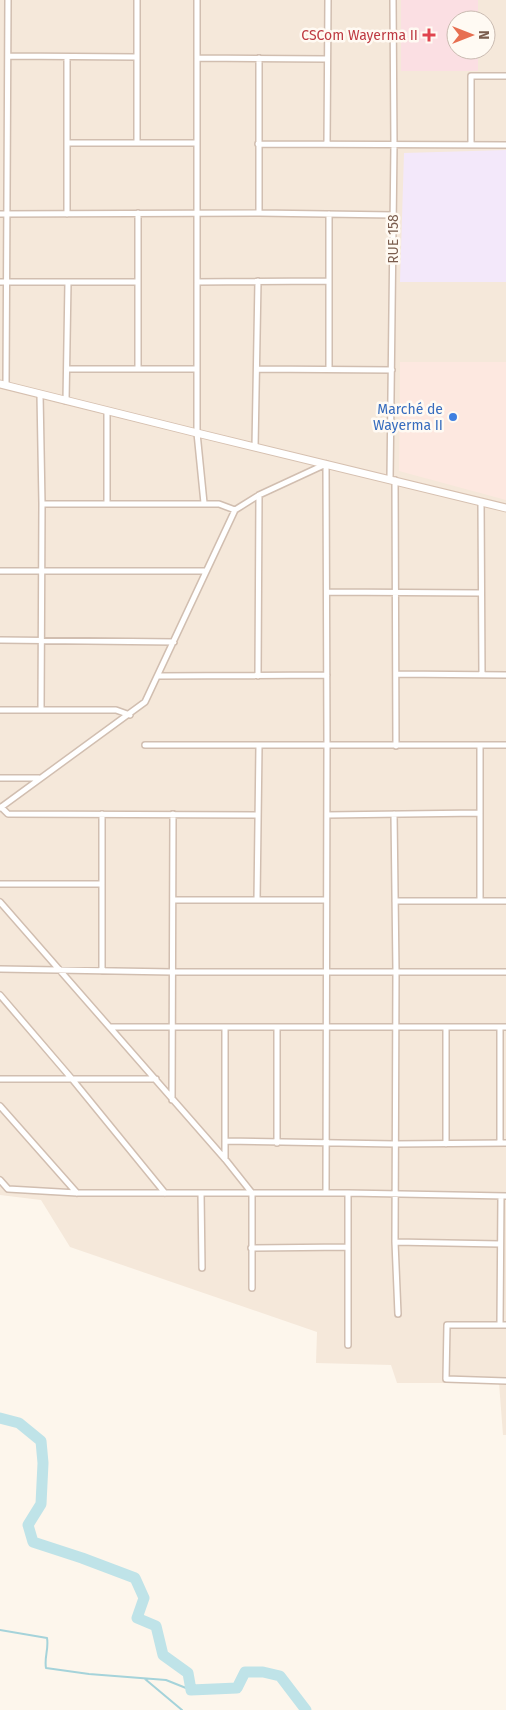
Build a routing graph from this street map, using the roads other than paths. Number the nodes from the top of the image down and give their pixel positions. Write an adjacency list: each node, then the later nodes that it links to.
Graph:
1 (8, 0): 6 (street)
2 (137, 0): 8 (street)
3 (197, 0): 9 (street)
4 (328, 0): 11 (street)
5 (393, 0): 20 (street, RUE 158)
6 (8, 56): 7 (street); 17 (street)
7 (68, 56): 8 (street); 14 (street)
8 (136, 57): 15 (street)
9 (197, 58): 10 (street); 13 (street)
10 (259, 58): 11 (street); 18 (street)
11 (327, 58): 19 (street)
12 (506, 76): 21 (street)
13 (196, 142): 15 (street); 25 (street)
14 (67, 143): 15 (street); 28 (street)
15 (137, 143)
16 (0, 144): 17 (street)
17 (8, 144): 27 (street)
18 (258, 144): 19 (street); 23 (street)
19 (328, 144): 20 (street)
20 (394, 145): 21 (street); 30 (street, RUE 158)
21 (471, 145): 22 (street)
22 (506, 145)
23 (259, 212): 25 (street); 29 (street)
24 (138, 213): 25 (street); 28 (street); 36 (street)
25 (196, 213): 37 (street)
26 (0, 214): 27 (street)
27 (8, 214): 28 (street); 34 (street)
28 (67, 214)
29 (330, 214): 30 (street); 32 (street)
30 (393, 215): 43 (street, RUE 158)
31 (258, 281): 32 (street); 37 (street); 41 (street)
32 (329, 281): 42 (street)
33 (0, 282): 34 (street)
34 (8, 282): 35 (street); 44 (street)
35 (68, 282): 36 (street); 38 (street)
36 (138, 282): 39 (street)
37 (197, 282): 40 (street)
38 (67, 369): 39 (street); 46 (street)
39 (138, 369): 40 (street)
40 (196, 369): 48 (street)
41 (257, 369): 42 (street); 49 (street)
42 (329, 369): 43 (street)
43 (392, 370): 51 (street, RUE 158)
44 (3, 385): 45 (street)
45 (40, 394): 46 (street); 56 (street)
46 (66, 401): 47 (street)
47 (107, 411): 48 (street); 54 (street)
48 (197, 433): 49 (street); 55 (street)
49 (256, 447): 50 (street)
50 (326, 464): 51 (street); 52 (street); 62 (street)
51 (393, 480): 53 (street); 63 (street, RUE 158)
52 (259, 495): 58 (street); 73 (street)
53 (481, 502): 57 (street); 64 (street)
54 (107, 503): 55 (street); 56 (street)
55 (204, 503): 58 (street)
56 (42, 504): 60 (street)
57 (506, 508)
58 (234, 510): 61 (street)
59 (0, 571): 60 (street)
60 (42, 571): 61 (street); 65 (street)
61 (206, 571): 67 (street)
62 (327, 592): 63 (street); 69 (street)
63 (396, 592): 64 (street); 68 (street, RUE 158)
64 (481, 593): 70 (street)
65 (41, 639): 66 (street); 67 (street); 75 (street)
66 (0, 640)
67 (174, 642): 72 (street)
68 (396, 674): 70 (street); 82 (street, RUE 158)
69 (327, 675): 73 (street); 81 (street)
70 (482, 675): 71 (street)
71 (506, 675)
72 (158, 676): 73 (street); 76 (street)
73 (258, 676)
74 (0, 710): 75 (street)
75 (41, 710): 76 (street)
76 (130, 715): 84 (street)
77 (146, 745): 80 (street)
78 (480, 745): 79 (street); 82 (street); 86 (street)
79 (506, 745)
80 (259, 746): 81 (street); 90 (street)
81 (327, 746): 82 (street); 91 (street)
82 (396, 746)
83 (0, 778): 84 (street)
84 (40, 778): 85 (street)
85 (0, 808): 87 (street)
86 (480, 813): 89 (street); 97 (street)
87 (102, 814): 88 (street); 93 (street)
88 (173, 814): 90 (street); 94 (street)
89 (394, 814): 91 (street); 98 (street)
90 (258, 815): 95 (street)
91 (327, 815): 96 (street)
92 (0, 884): 93 (street)
93 (102, 884): 104 (street)
94 (173, 900): 95 (street); 106 (street)
95 (257, 900): 96 (street)
96 (326, 900): 105 (street)
97 (480, 900): 98 (street); 99 (street)
98 (395, 901): 102 (street)
99 (506, 901)
100 (0, 902): 103 (street)
101 (0, 969): 103 (street)
102 (396, 970): 105 (street); 107 (street); 113 (street)
103 (60, 971): 104 (street); 110 (street)
104 (102, 971): 106 (street)
105 (326, 971): 106 (street); 109 (street)
106 (172, 972): 116 (street)
107 (506, 972)
108 (0, 995): 118 (street)
109 (326, 1026): 112 (street); 113 (street); 124 (street)
110 (110, 1027): 116 (street); 119 (street)
111 (225, 1027): 112 (street); 116 (street); 122 (street)
112 (277, 1027): 123 (street)
113 (395, 1027): 114 (street); 126 (street)
114 (446, 1027): 115 (street); 127 (street)
115 (503, 1027): 125 (street)
116 (172, 1028): 120 (street)
117 (0, 1079): 118 (street)
118 (72, 1079): 119 (street); 131 (street)
119 (156, 1079): 120 (street)
120 (172, 1100): 128 (street)
121 (0, 1106): 130 (street)
122 (225, 1141): 123 (street); 128 (street)
123 (277, 1143): 124 (street)
124 (327, 1143): 126 (street); 134 (street)
125 (503, 1143): 127 (street)
126 (395, 1144): 127 (street); 136 (street)
127 (446, 1144)
128 (225, 1159): 133 (street)
129 (0, 1180): 130 (street)
130 (77, 1193): 131 (street)
131 (165, 1193): 132 (street)
132 (201, 1193): 133 (street); 142 (street)
133 (252, 1193): 134 (street); 141 (street)
134 (326, 1193): 135 (street)
135 (348, 1193): 136 (street); 140 (street)
136 (396, 1194): 137 (street); 138 (street)
137 (503, 1196): 139 (street)
138 (395, 1242): 139 (street); 144 (street)
139 (500, 1244): 145 (street)
140 (348, 1247): 141 (street); 146 (street)
141 (251, 1248): 143 (street)
142 (202, 1268)
143 (252, 1288)
144 (398, 1314)
145 (503, 1325): 147 (street)
146 (348, 1345)
147 (506, 1381)

